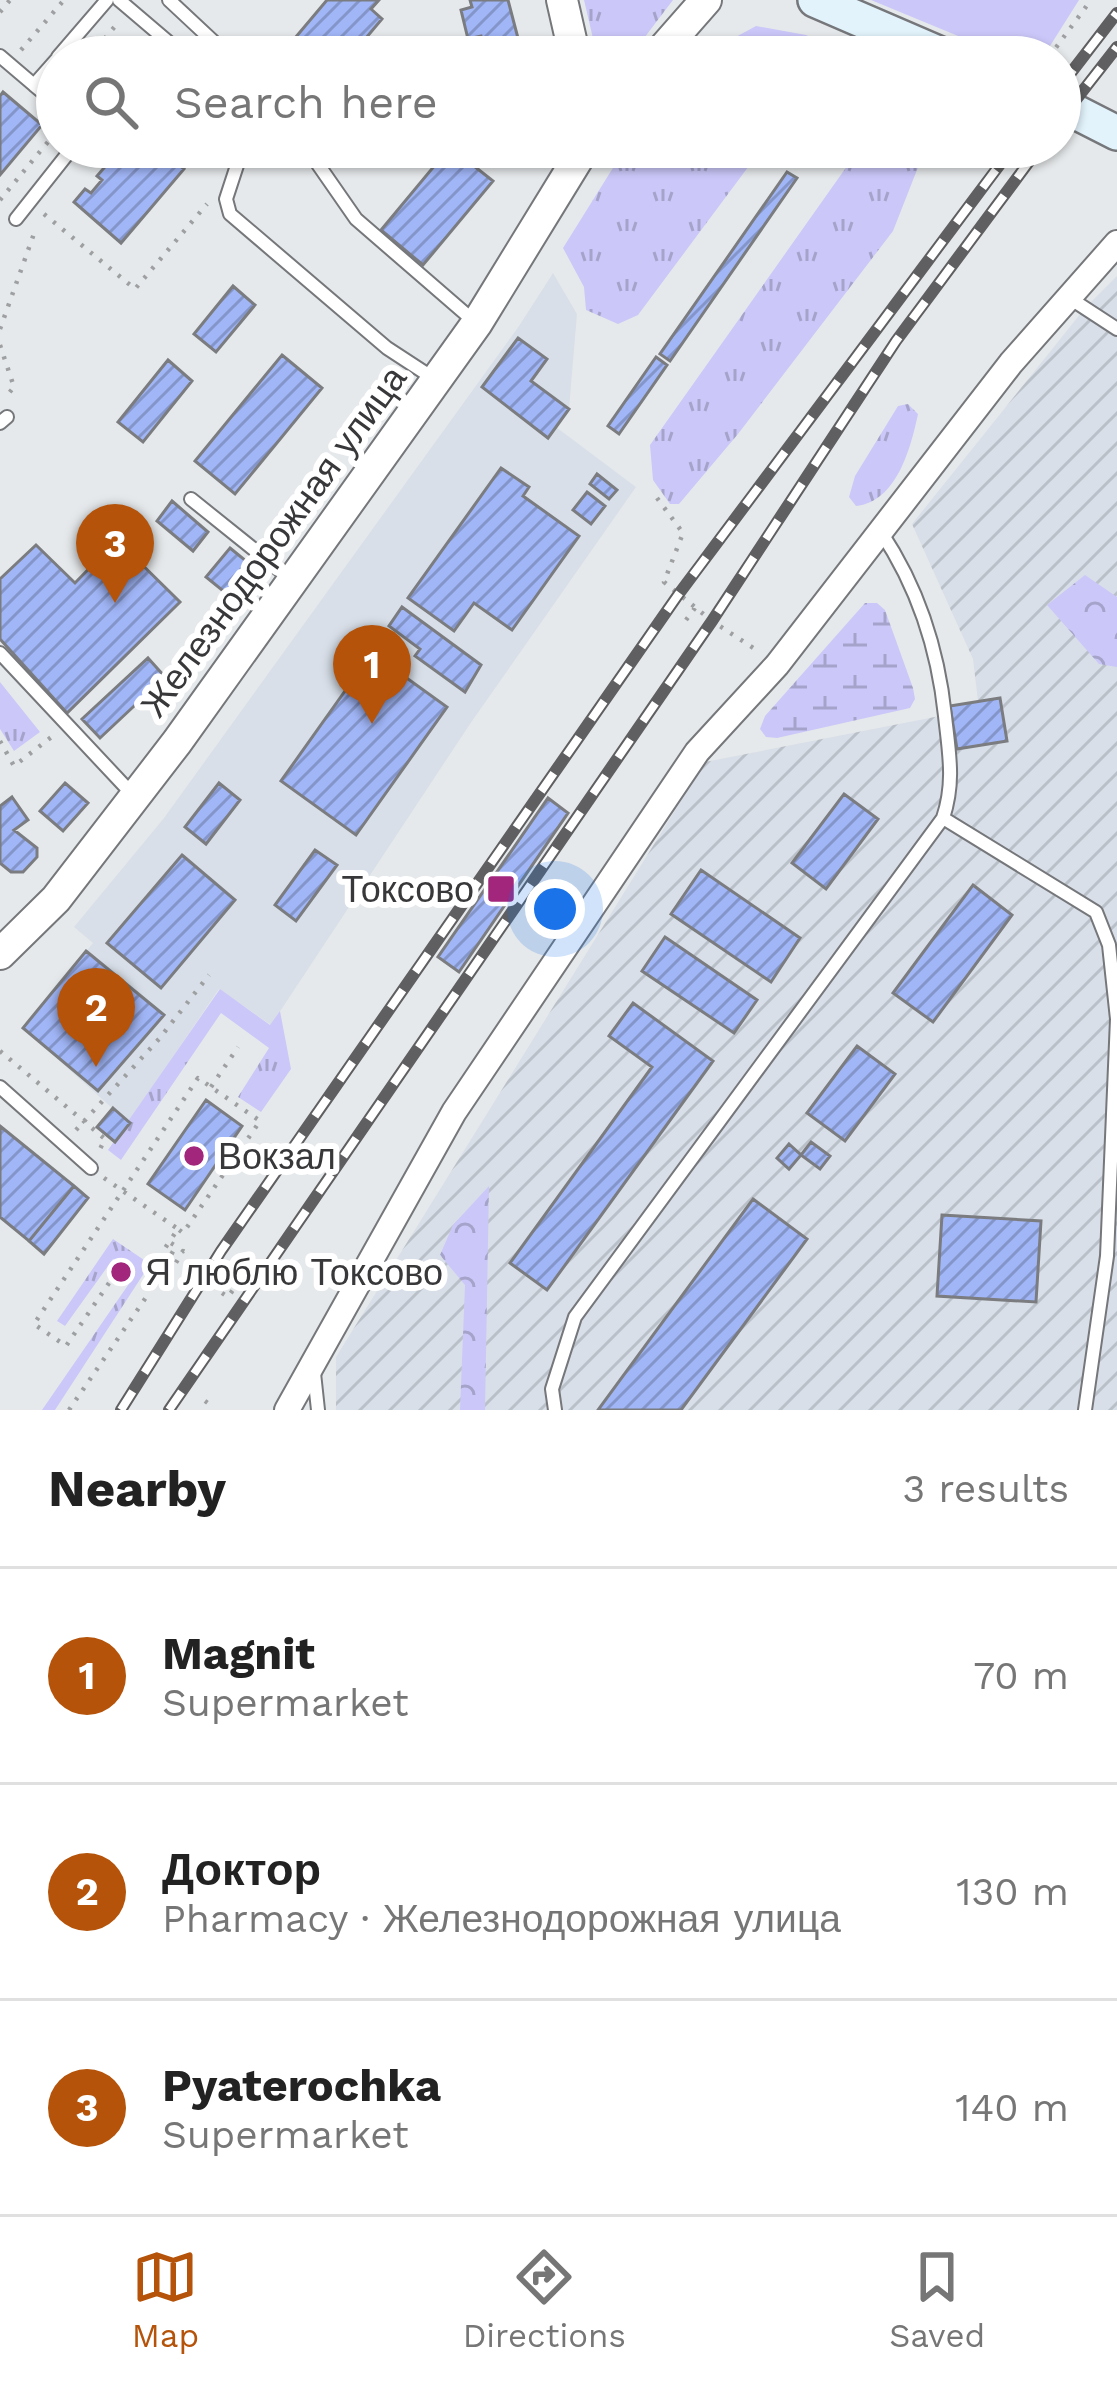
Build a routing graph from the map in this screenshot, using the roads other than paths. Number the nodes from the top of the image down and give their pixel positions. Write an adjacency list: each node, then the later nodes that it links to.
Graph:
1 (107, 0): 7 (lane)
2 (119, 0): 8 (lane)
3 (169, 0): 9 (lane)
4 (562, 0): 10 (street)
5 (706, 0): 11 (street)
6 (815, 0): 12 (main road)
7 (77, 36)
8 (161, 36)
9 (208, 36)
10 (570, 36)
11 (674, 36)
12 (898, 36)
13 (0, 56): 15 (lane)
14 (36, 83): 15 (lane)
15 (34, 85)
16 (1081, 115): 17 (main road)
17 (1117, 133)
18 (56, 168): 22 (lane)
19 (236, 168): 27 (lane)
20 (321, 168): 25 (lane)
21 (571, 168): 25 (street, Железнодорожная улица)
22 (16, 218)
23 (1117, 243): 24 (street)
24 (1067, 297): 26 (lane); 29 (street)
25 (477, 323): 27 (street, Железнодорожная улица)
26 (1117, 329)
27 (437, 381): 30 (street, Железнодорожная улица)
28 (190, 499): 30 (lane)
29 (881, 532): 33 (lane); 38 (street)
30 (293, 581): 32 (street, Железнодорожная улица)
31 (0, 652): 32 (lane)
32 (135, 796): 34 (street, Железнодорожная улица)
33 (943, 818): 37 (lane); 41 (lane)
34 (0, 954)
35 (0, 1087): 36 (lane)
36 (92, 1168)
37 (1112, 1255): 42 (lane)
38 (313, 1360): 39 (street); 40 (lane)
39 (286, 1410)
40 (318, 1410)
41 (556, 1410)
42 (1084, 1410)

